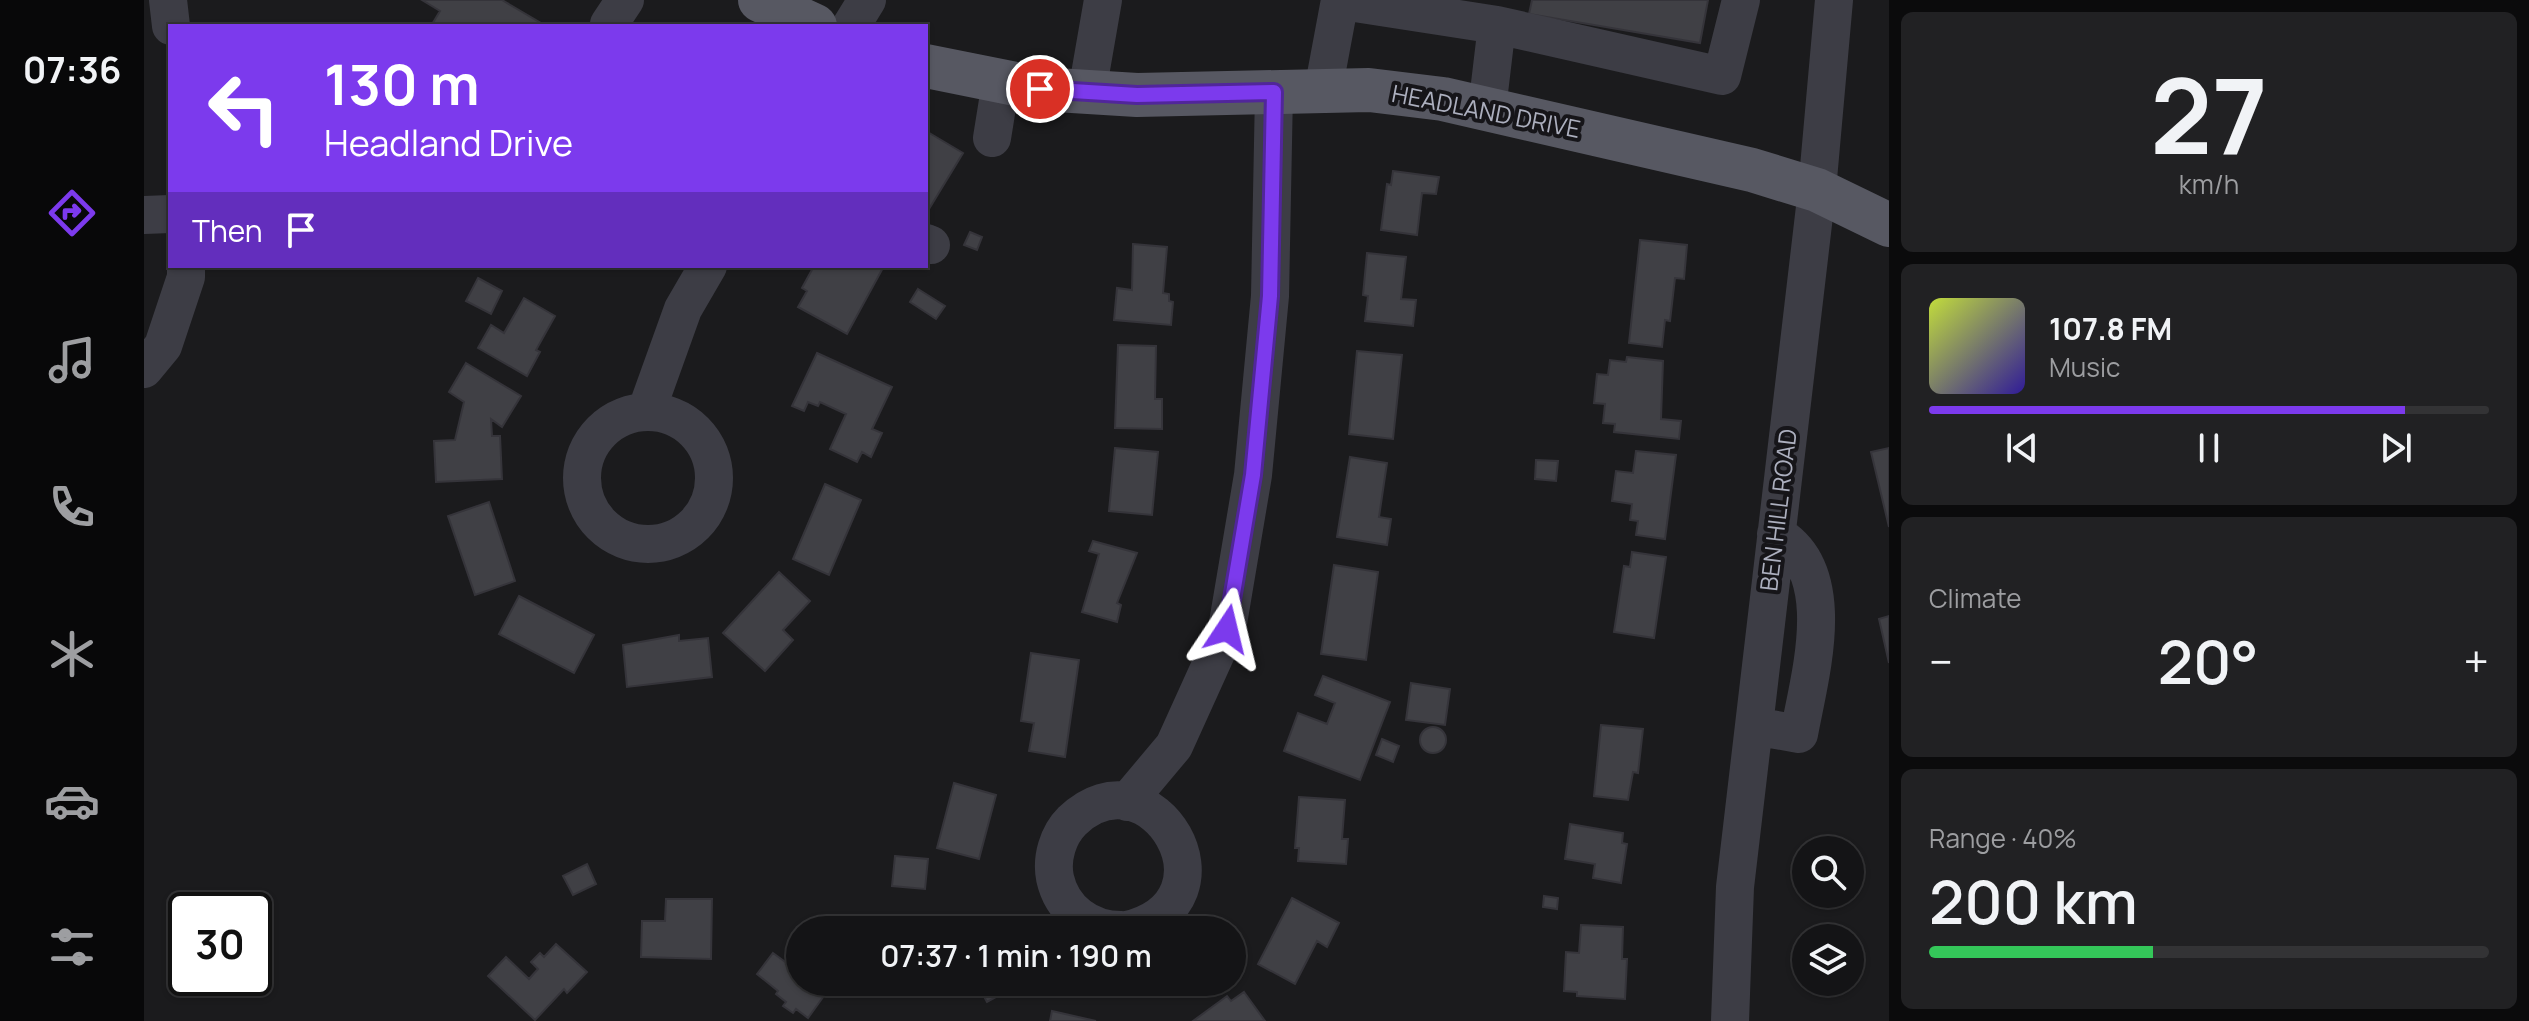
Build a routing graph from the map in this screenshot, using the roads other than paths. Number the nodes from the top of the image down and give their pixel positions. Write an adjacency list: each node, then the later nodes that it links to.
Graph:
1 (867, 0): 7 (street)
2 (1100, 0): 12 (street)
3 (1741, 0): 8 (street)
4 (1834, 0): 16 (street, BEN HILL ROAD)
5 (1341, 1): 6 (street); 11 (street)
6 (1448, 9): 8 (street)
7 (852, 24)
8 (1497, 25): 14 (street)
9 (928, 66): 10 (main road, HEADLAND DRIVE)
10 (1001, 82): 12 (main road, HEADLAND DRIVE); 15 (street)
11 (1323, 91): 13 (main road, HEADLAND DRIVE); 14 (main road, HEADLAND DRIVE)
12 (1087, 92): 13 (main road, HEADLAND DRIVE)
13 (1274, 92): 26 (street)
14 (1487, 109): 16 (main road, HEADLAND DRIVE)
15 (992, 138)
16 (1817, 190): 19 (main road, HEADLAND DRIVE); 24 (street, BEN HILL ROAD)
17 (168, 214): 18 (street)
18 (144, 215)
19 (1889, 225)
20 (186, 268): 22 (street)
21 (707, 268): 23 (street)
22 (144, 369)
23 (646, 412)
24 (1776, 534): 25 (street, BEN HILL ROAD); 25 (street)
25 (1754, 726): 29 (street, BEN HILL ROAD)
26 (1127, 802): 27 (street); 28 (street)
27 (1081, 916)
28 (1156, 916)
29 (1730, 1021)

